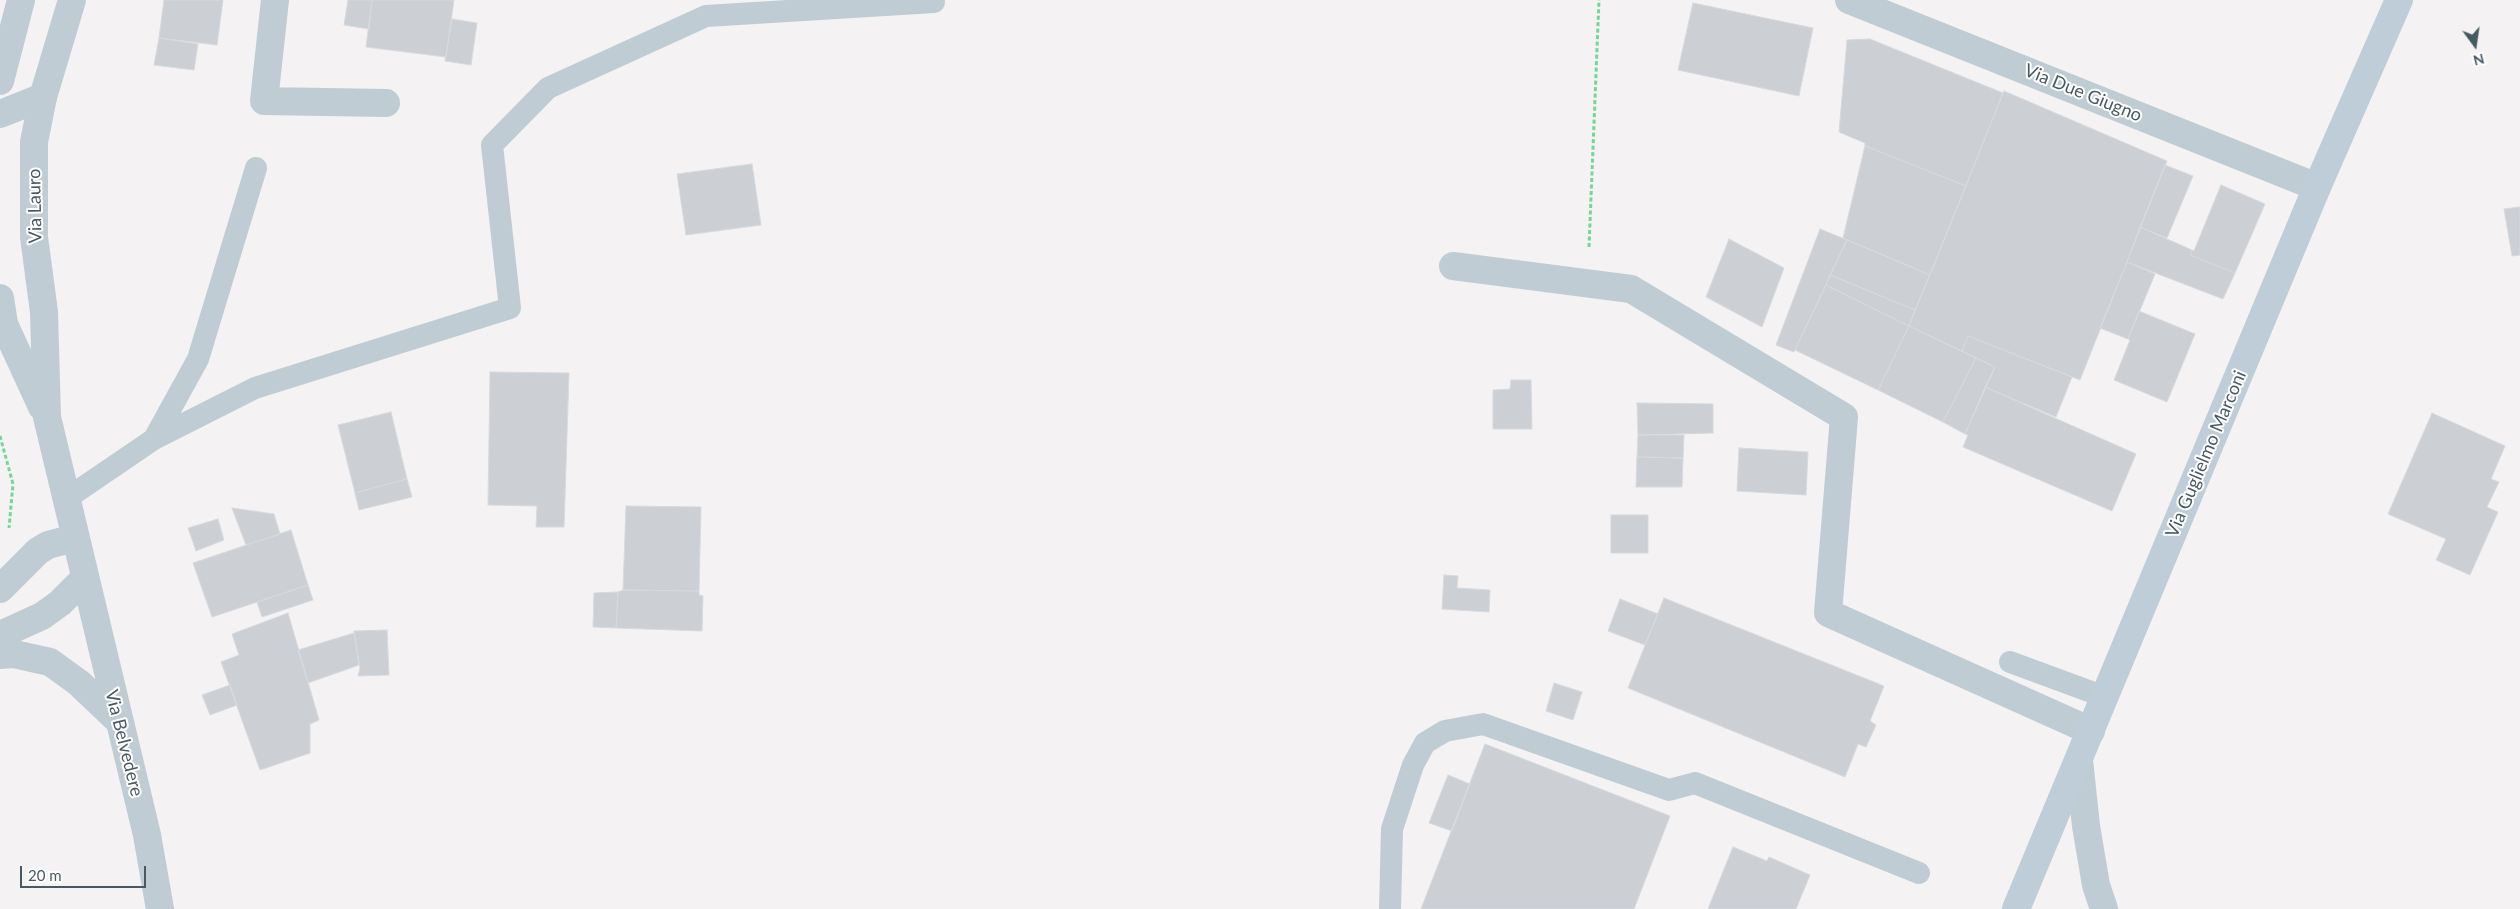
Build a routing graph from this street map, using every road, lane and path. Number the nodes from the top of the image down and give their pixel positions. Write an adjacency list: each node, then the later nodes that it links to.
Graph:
1 (21, 0): 8 (street)
2 (72, 0): 9 (street, Via Lauro)
3 (275, 0): 10 (street)
4 (1600, 0): 15 (path)
5 (1849, 0): 13 (street, Via Due Giugno)
6 (2399, 0): 13 (main road, Via Guglielmo Marconi)
7 (934, 2): 19 (lane)
8 (0, 81): 9 (street)
9 (43, 97): 11 (street); 17 (street, Via Lauro)
10 (386, 103)
11 (0, 114)
12 (256, 168): 19 (lane)
13 (2317, 187): 28 (main road, Via Guglielmo Marconi)
14 (1453, 266): 15 (street)
15 (1588, 283): 30 (street)
16 (0, 298): 17 (street, Via Lauro)
17 (47, 417): 20 (street, Via Lauro)
18 (0, 436): 21 (path)
19 (154, 439): 20 (lane)
20 (66, 499): 22 (street, Via Lauro)
21 (9, 532)
22 (74, 538): 23 (street, Via Lauro); 24 (street)
23 (84, 578): 25 (street); 29 (street, Via Belvedere)
24 (0, 589)
25 (0, 635)
26 (0, 655): 29 (street)
27 (2010, 662): 28 (lane)
28 (2105, 698): 30 (main road, Via Guglielmo Marconi)
29 (119, 721): 33 (street, Via Belvedere)
30 (2091, 731): 31 (main road, Via Guglielmo Marconi)
31 (2079, 760): 35 (main road, Via Guglielmo Marconi); 36 (street)
32 (1919, 873): 34 (lane)
33 (160, 909)
34 (1390, 909)
35 (2016, 909)
36 (2104, 909)

